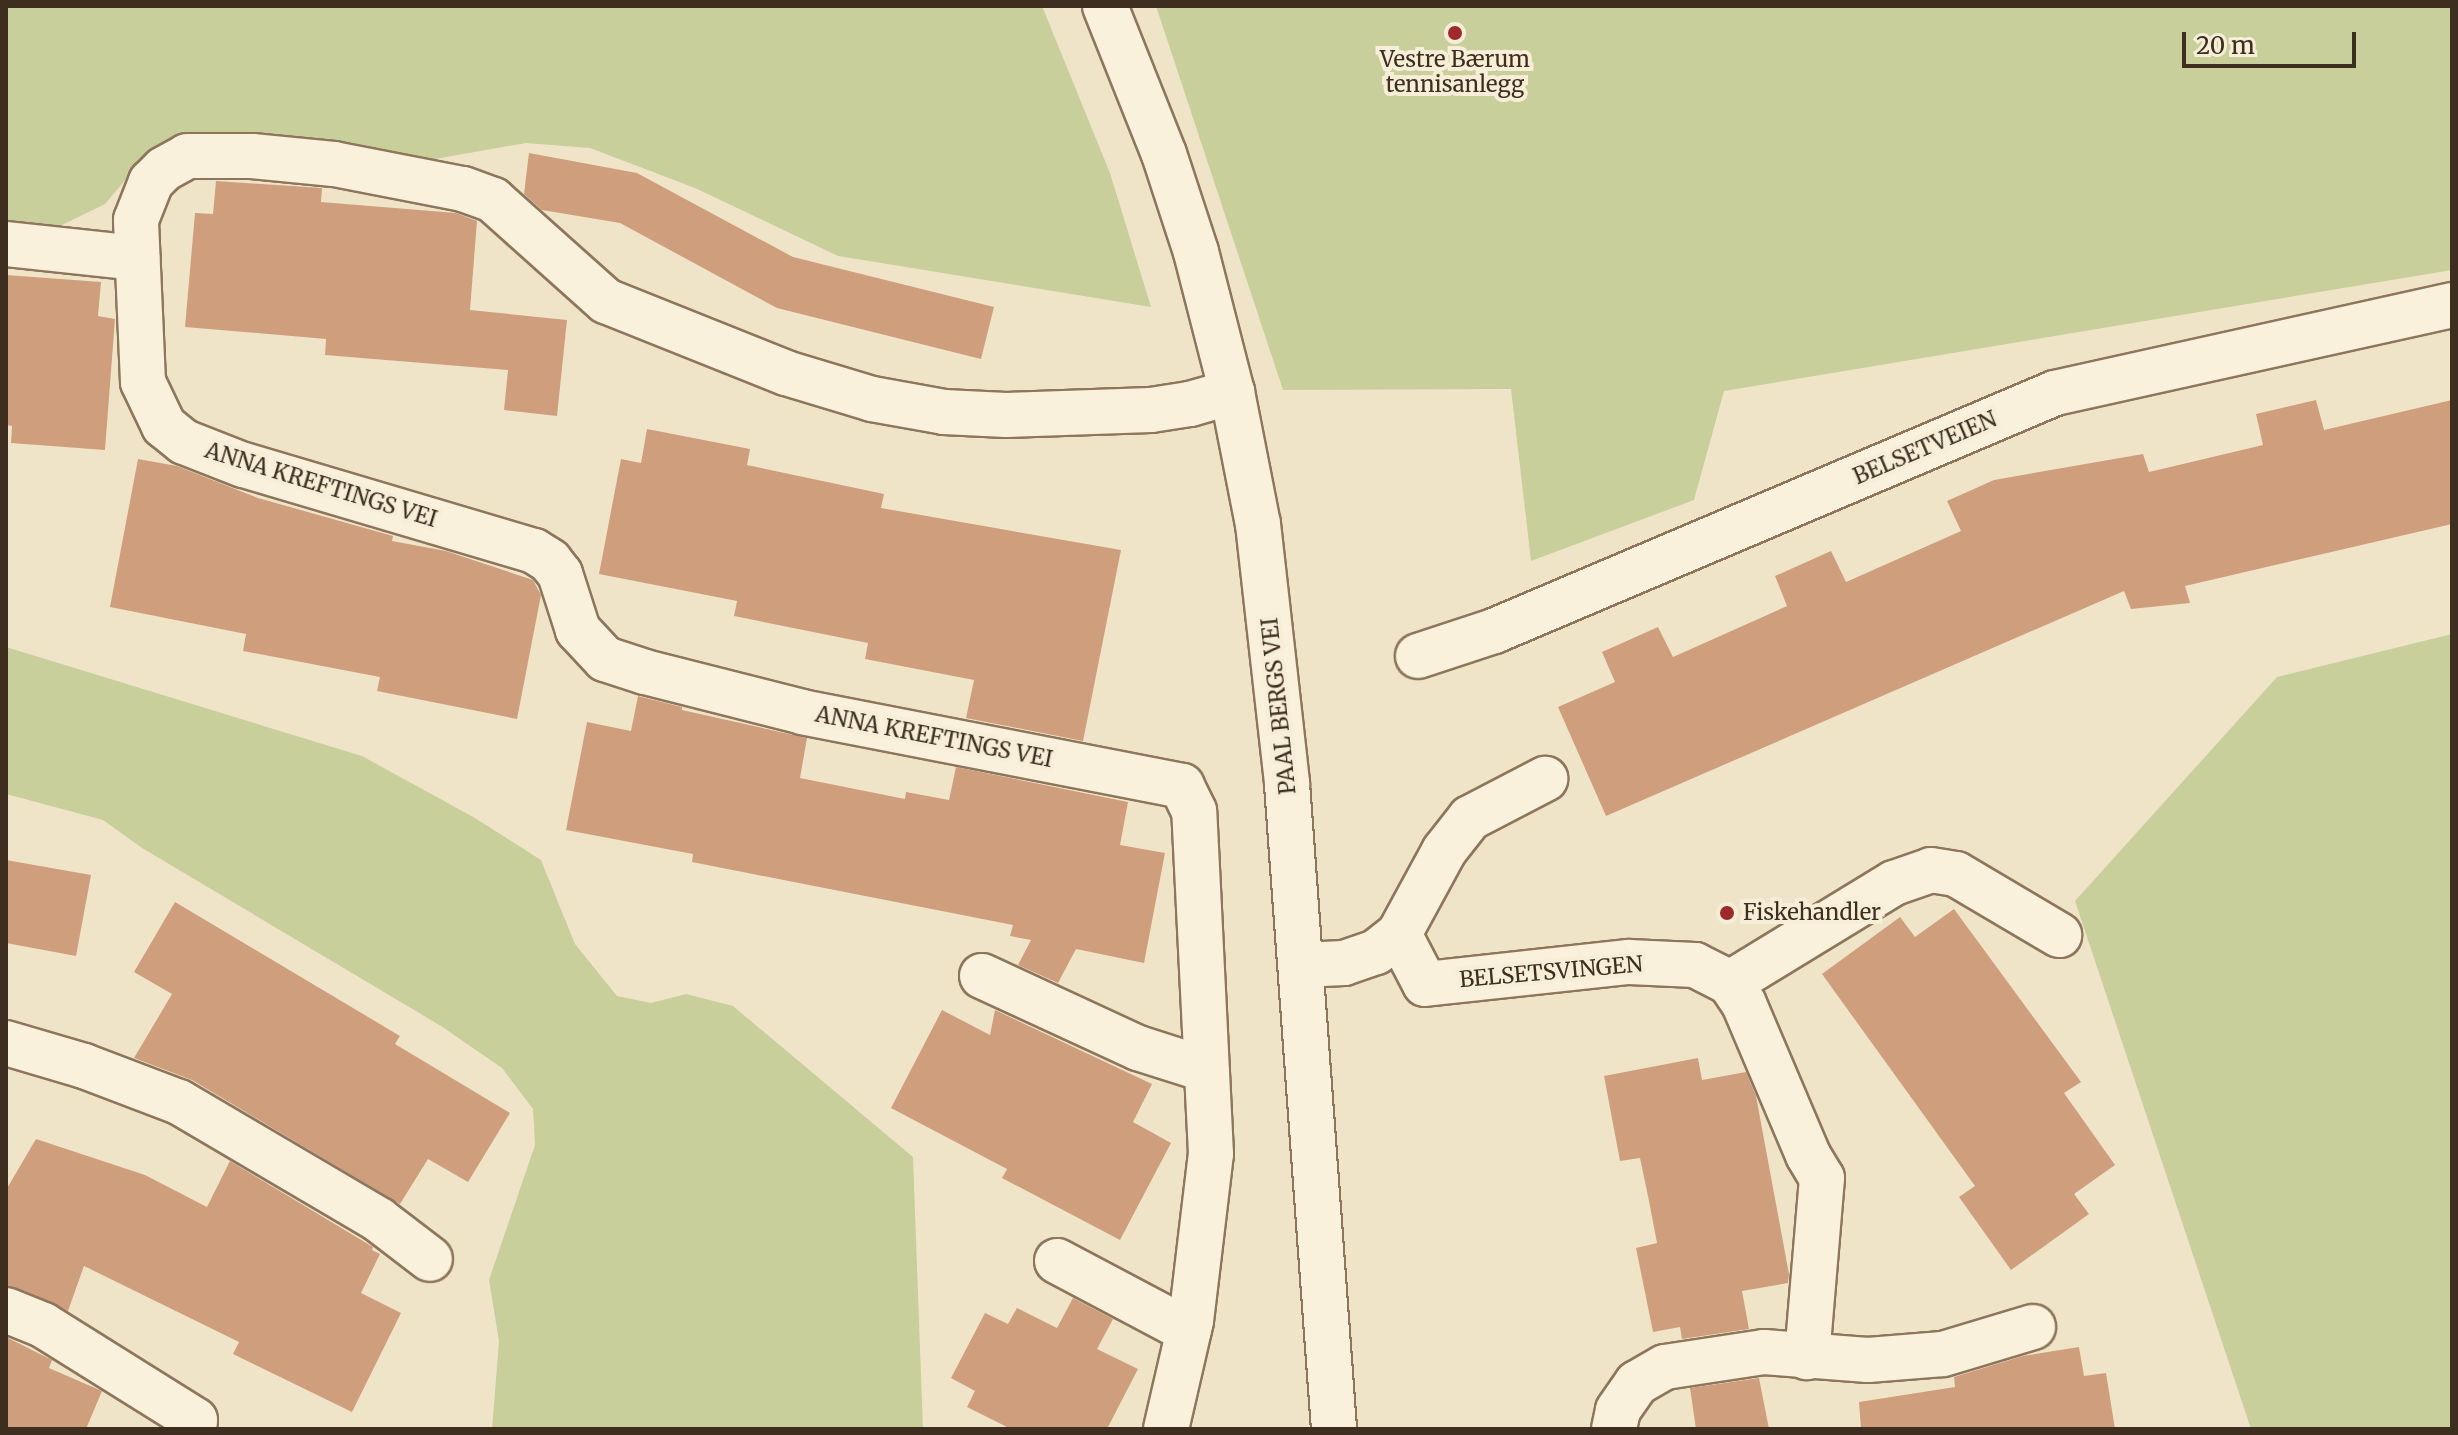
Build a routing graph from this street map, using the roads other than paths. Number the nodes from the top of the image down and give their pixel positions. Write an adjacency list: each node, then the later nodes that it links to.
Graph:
1 (1105, 6): 5 (street, PAAL BERGS VEI)
2 (6, 244): 3 (street)
3 (137, 258): 5 (street, ANNA KREFTINGS VEI); 14 (street, ANNA KREFTINGS VEI)
4 (2452, 305): 6 (street, BELSETVEIEN)
5 (1232, 392): 10 (street, PAAL BERGS VEI)
6 (1418, 656)
7 (1545, 779): 8 (street)
8 (1399, 934): 10 (street); 12 (street, BELSETSVINGEN)
9 (2059, 935): 12 (street)
10 (1301, 965): 23 (street, PAAL BERGS VEI)
11 (982, 976): 14 (street)
12 (1730, 983): 20 (street)
13 (6, 1043): 15 (street)
14 (1207, 1070): 19 (street)
15 (430, 1259)
16 (1057, 1261): 19 (street)
17 (6, 1310): 21 (street)
18 (2033, 1327): 20 (street)
19 (1189, 1331): 22 (street)
20 (1807, 1357): 24 (street)
21 (194, 1429)
22 (1166, 1429)
23 (1334, 1429)
24 (1614, 1429)

